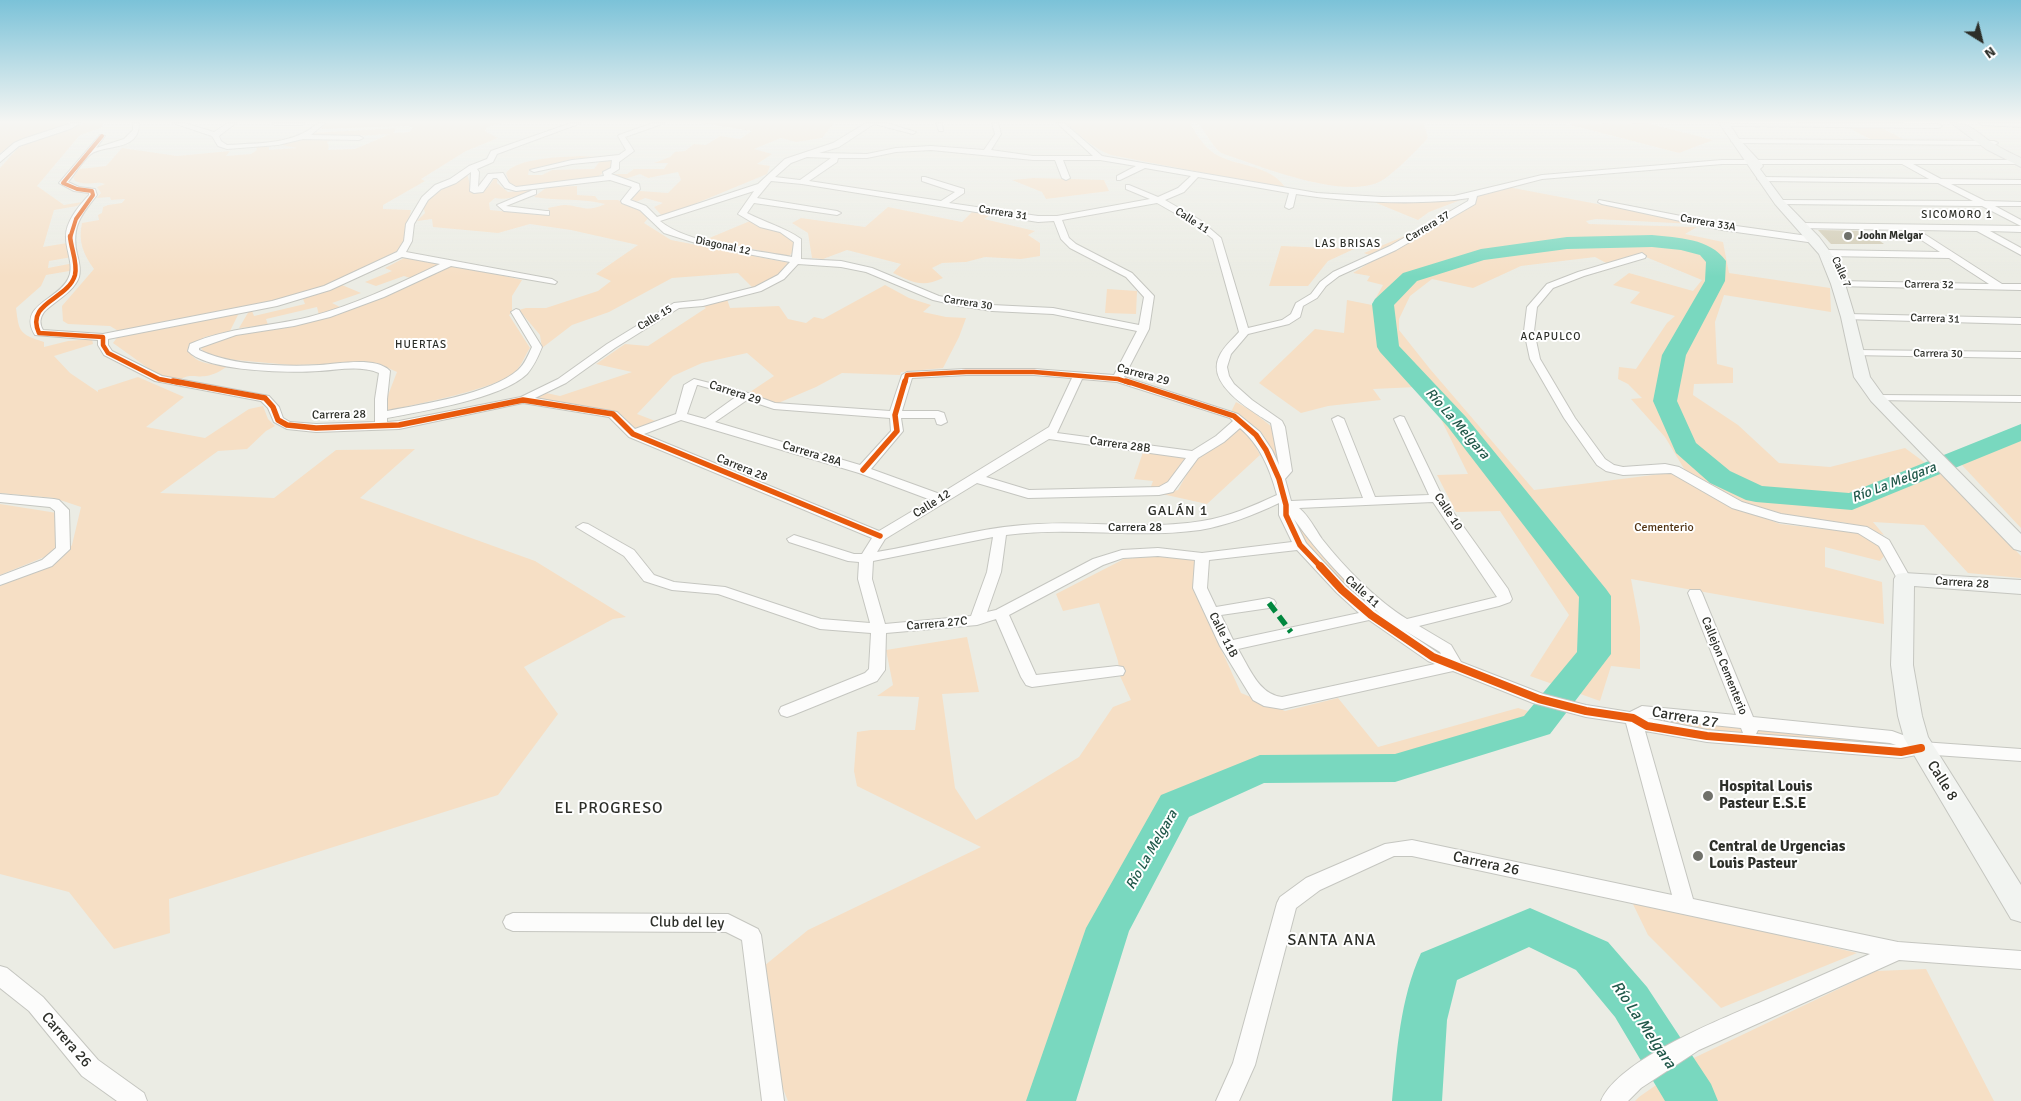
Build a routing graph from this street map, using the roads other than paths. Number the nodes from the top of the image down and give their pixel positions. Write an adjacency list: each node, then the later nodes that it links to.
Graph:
1 (70, 174): 65 (street)
2 (463, 174): 49 (street)
3 (475, 174): 25 (street)
4 (606, 174): 15 (street)
5 (775, 174): 18 (street)
6 (813, 174): 21 (street)
7 (934, 174): 34 (street)
8 (1065, 174): 16 (street)
9 (1127, 174): 17 (street)
10 (1197, 174): 22 (street, Carrera 31)
11 (1199, 174): 19 (street)
12 (1574, 174): 29 (street, Carrera 37)
13 (1761, 174): 20 (street, Calle 7)
14 (1926, 174): 23 (street)
15 (610, 178): 25 (street); 41 (street)
16 (1066, 178)
17 (1120, 178)
18 (770, 179): 21 (street, Carrera 31); 26 (street)
19 (1224, 179): 22 (street); 28 (street)
20 (1764, 179): 23 (street); 33 (street, Calle 7)
21 (802, 182): 34 (street, Carrera 31)
22 (1190, 182): 31 (street, Carrera 31)
23 (1940, 182): 24 (street); 35 (street)
24 (2021, 182)
25 (547, 186): 38 (street)
26 (761, 186): 30 (street); 41 (street)
27 (1129, 187): 31 (street, Calle 11)
28 (1293, 192): 29 (street); 37 (street)
29 (1473, 195): 64 (street, Carrera 37)
30 (750, 200): 39 (street); 52 (street)
31 (1159, 200): 40 (street, Carrera 31); 64 (street, Calle 11)
32 (1602, 202): 46 (street, Carrera 33A)
33 (1784, 202): 35 (street); 46 (street, Calle 7)
34 (942, 204): 40 (street, Carrera 31)
35 (1986, 204): 36 (street); 42 (street)
36 (2021, 204)
37 (1289, 207)
38 (546, 212)
39 (837, 213)
40 (1057, 218): 62 (street)
41 (655, 220): 52 (street, Diagonal 12)
42 (2021, 223)
43 (1907, 227): 44 (street, Carrera 33A); 46 (street, Carrera 33A); 50 (street)
44 (1979, 228): 45 (street, Carrera 33A); 47 (street)
45 (2021, 229)
46 (1810, 231): 48 (street, Calle 7)
47 (2021, 252)
48 (1829, 253): 50 (street); 55 (street, Calle 7)
49 (401, 254): 53 (street); 58 (street)
50 (1950, 255): 56 (street)
51 (1642, 256): 101 (street)
52 (796, 261): 62 (street, Carrera 30); 72 (street, Calle 15)
53 (450, 263): 54 (street); 63 (street)
54 (552, 282)
55 (1842, 284): 56 (street, Carrera 32); 60 (street, Calle 7)
56 (1999, 286): 57 (street, Carrera 32)
57 (2021, 287)
58 (246, 310): 63 (street); 65 (street)
59 (516, 312): 78 (street)
60 (1853, 316): 61 (street, Carrera 31); 66 (street, Calle 7)
61 (2021, 321)
62 (1144, 329): 69 (street)
63 (234, 332): 78 (street)
64 (1244, 332): 87 (street)
65 (103, 337): 78 (street, Carrera 28)
66 (1859, 353): 67 (street, Carrera 30); 73 (street, Calle 7)
67 (2021, 355)
68 (1078, 375): 69 (street, Carrera 29); 74 (street, Carrera 29); 83 (street, Calle 12)
69 (1118, 379): 79 (street, Carrera 29)
70 (745, 396): 74 (street, Carrera 29); 75 (street, Carrera 29); 81 (street)
71 (2021, 399): 73 (street)
72 (523, 400): 78 (street, Carrera 28); 82 (street, Carrera 28)
73 (1884, 402): 98 (street, Calle 7)
74 (895, 415): 80 (street); 85 (street)
75 (681, 416): 81 (street, Carrera 28A); 82 (street)
76 (1338, 419): 92 (street)
77 (1400, 419): 89 (street, Calle 10)
78 (381, 421)
79 (1241, 421): 84 (street); 87 (street, Carrera 29)
80 (941, 422)
81 (707, 423): 85 (street, Carrera 28A)
82 (633, 434): 95 (street, Carrera 28)
83 (1047, 435): 84 (street, Carrera 28B); 86 (street, Calle 12)
84 (1194, 455): 86 (street)
85 (863, 470): 90 (street, Carrera 28A)
86 (974, 478): 90 (street, Calle 12)
87 (1279, 479): 91 (street, Carrera 29)
88 (0, 498): 102 (street)
89 (1437, 498): 92 (street, Carrera 28); 110 (street, Calle 10)
90 (940, 499): 95 (street, Calle 12)
91 (1284, 501): 92 (street, Carrera 28); 94 (street, Carrera 28); 97 (street, Calle 11); 110 (street, Calle 11)
92 (1371, 502)
93 (584, 527): 112 (street, Carrera 27C)
94 (1000, 532): 100 (street, Carrera 28); 109 (street)
95 (880, 536): 100 (street, Calle 12)
96 (794, 539): 100 (street)
97 (1300, 545): 99 (street, Carrera 27C); 108 (street, Calle 11)
98 (2021, 545)
99 (1202, 557): 106 (street, Calle 11B); 107 (street, Carrera 27C)
100 (866, 558): 112 (street)
101 (1904, 578): 103 (street, Carrera 28); 120 (street, Calle 8)
102 (0, 581)
103 (2021, 587)
104 (1694, 592): 118 (street, Callejon Cementerio)
105 (1269, 603): 106 (street)
106 (1212, 612): 113 (street, Calle 11B)
107 (1001, 613): 109 (street, Carrera 27C); 115 (street)
108 (1371, 615): 111 (street, Calle 11); 113 (street)
109 (977, 620): 112 (street, Carrera 27C)
110 (1405, 625): 111 (street); 114 (street, Calle 11)
111 (1388, 628): 114 (street, Calle 11)
112 (879, 629): 116 (street)
113 (1228, 646): 114 (street, Calle 11B)
114 (1455, 665): 117 (street, Carrera 27)
115 (1118, 671)
116 (787, 711)
117 (1632, 718): 118 (street, Carrera 27); 119 (street, Carrera 27); 122 (street)
118 (1747, 724): 119 (street, Callejon Cementerio); 120 (street, Carrera 27)
119 (1754, 740): 120 (street, Carrera 27)
120 (1921, 748): 121 (street, Carrera 27); 123 (street, Calle 8)
121 (2021, 755)
122 (1685, 906): 125 (street, Carrera 26); 130 (street, Carrera 26)
123 (2021, 910)
124 (513, 922): 129 (street, Club del ley)
125 (1898, 951): 126 (street, Carrera 26); 131 (street, Carrera 26)
126 (2021, 960)
127 (0, 975): 128 (street, Carrera 26)
128 (136, 1101)
129 (773, 1101)
130 (1227, 1101)
131 (1612, 1101)

